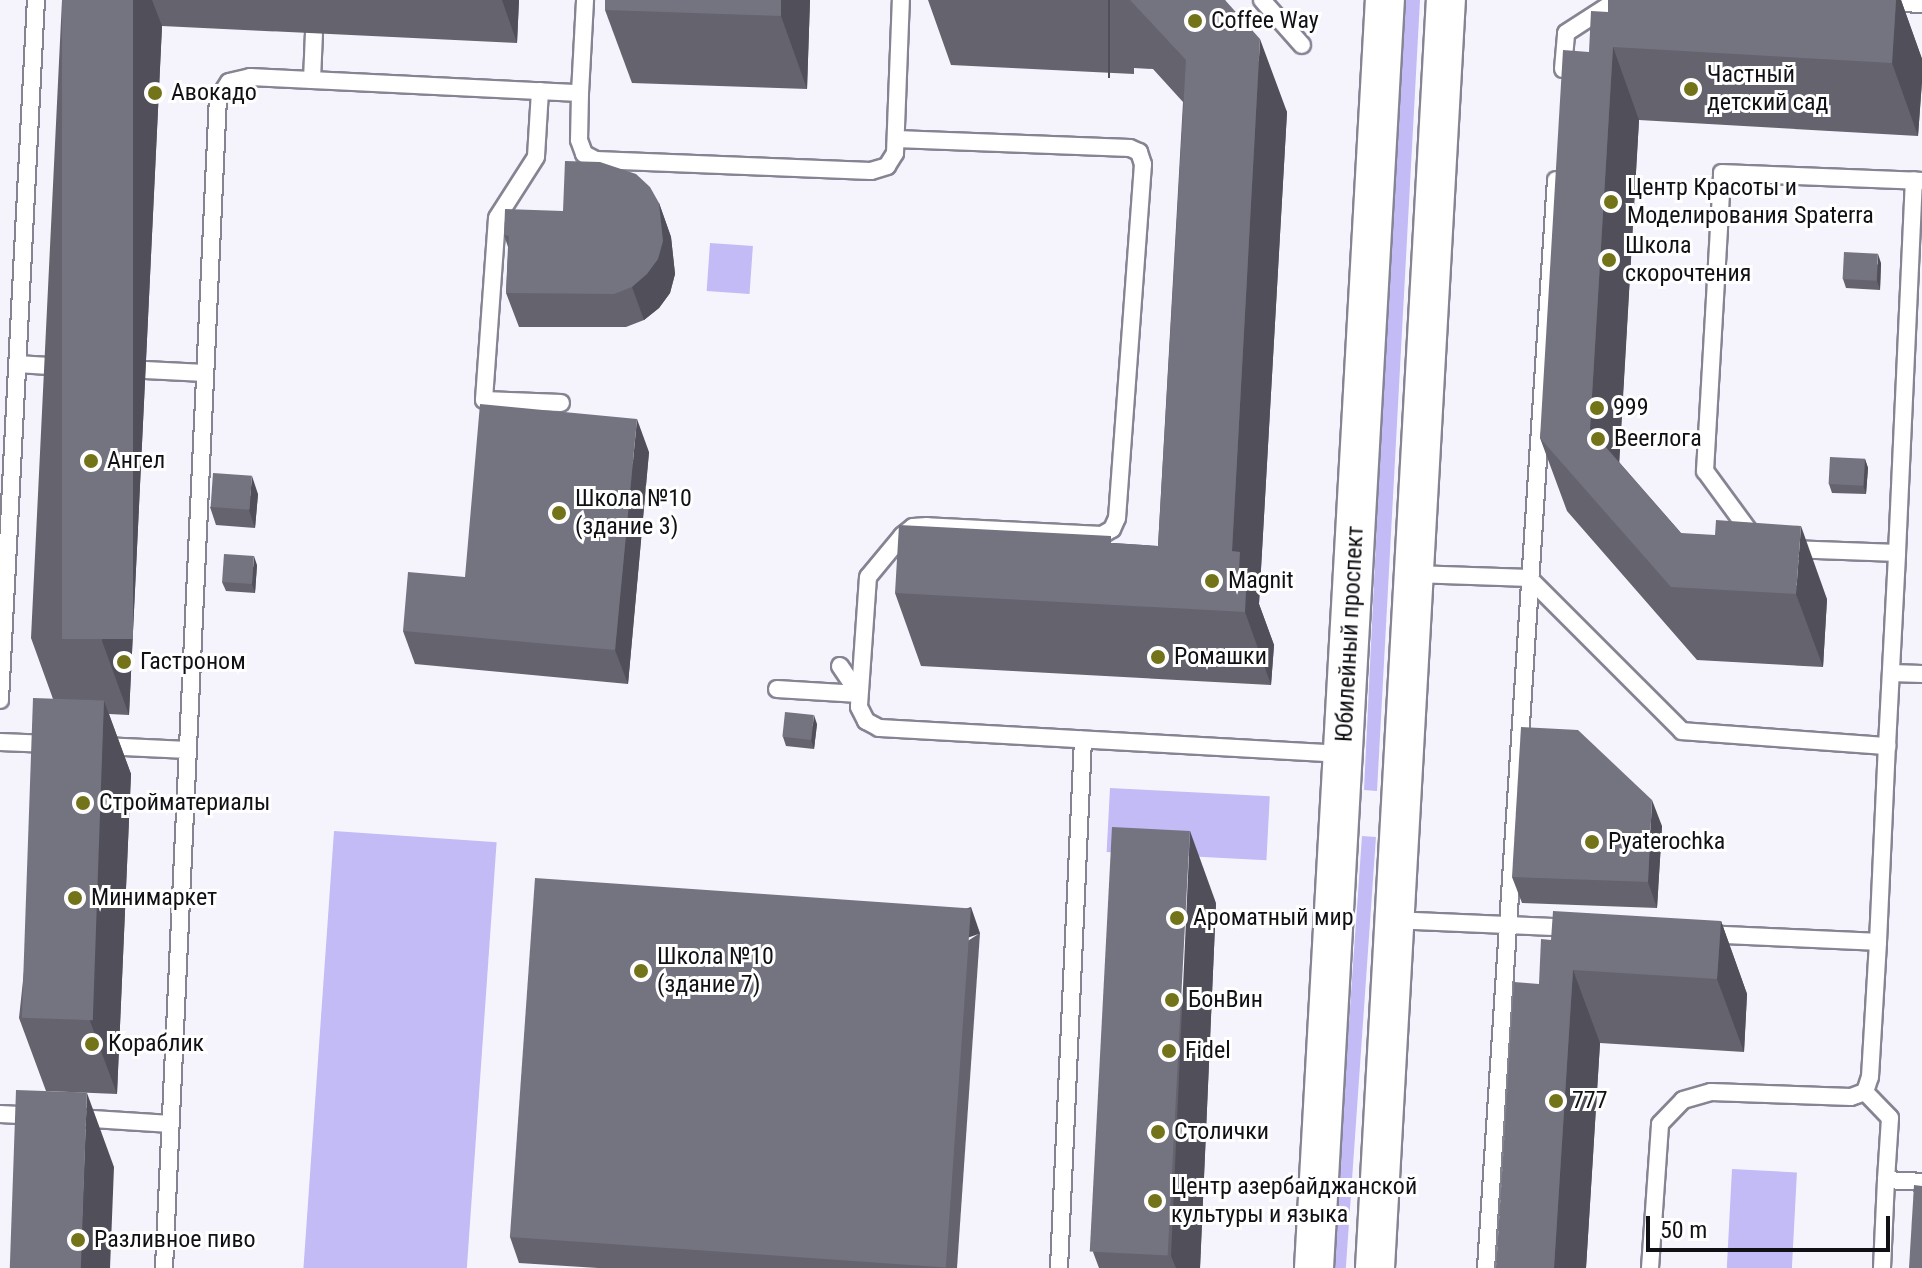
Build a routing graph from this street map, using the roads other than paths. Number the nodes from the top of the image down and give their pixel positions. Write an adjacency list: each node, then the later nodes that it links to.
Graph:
1 (36, 0): 19 (lane)
2 (585, 0): 15 (lane)
3 (901, 0): 16 (lane)
4 (1262, 0): 11 (lane)
5 (1385, 0): 37 (street, Юбилейный проспект)
6 (1446, 0): 25 (street)
7 (1617, 0): 12 (lane)
8 (1838, 0): 9 (lane)
9 (1922, 4)
10 (314, 33): 13 (lane)
11 (1302, 45)
12 (1562, 79)
13 (312, 80): 14 (lane); 22 (lane)
14 (540, 91): 15 (lane); 23 (lane)
15 (580, 93): 16 (lane)
16 (896, 139): 31 (lane)
17 (1557, 157): 26 (lane)
18 (1918, 180): 24 (lane); 24 (lane)
19 (17, 364): 20 (lane); 32 (lane)
20 (74, 367)
21 (145, 370): 22 (lane)
22 (205, 373): 36 (lane)
23 (561, 403)
24 (1897, 553): 28 (lane)
25 (1412, 574): 26 (lane); 38 (street)
26 (1529, 578): 35 (lane); 39 (lane)
27 (840, 666): 31 (lane)
28 (1891, 673): 29 (lane); 35 (lane)
29 (1922, 674)
30 (777, 689): 31 (lane)
31 (859, 694): 33 (lane)
32 (0, 700)
33 (1083, 740): 37 (lane); 49 (lane)
34 (0, 742): 36 (lane)
35 (1887, 746): 42 (lane)
36 (188, 750): 45 (lane)
37 (1344, 754): 50 (street, Юбилейный проспект)
38 (1394, 920): 39 (lane); 51 (street)
39 (1507, 925): 40 (lane); 52 (lane)
40 (1585, 929)
41 (1693, 934): 42 (lane)
42 (1878, 942): 43 (lane)
43 (1865, 1092): 46 (lane); 53 (lane)
44 (0, 1114): 45 (lane)
45 (171, 1124): 48 (lane)
46 (1886, 1180): 47 (lane); 54 (lane)
47 (1922, 1182)
48 (164, 1268)
49 (1059, 1268)
50 (1314, 1268)
51 (1375, 1268)
52 (1486, 1268)
53 (1650, 1268)
54 (1882, 1268)

